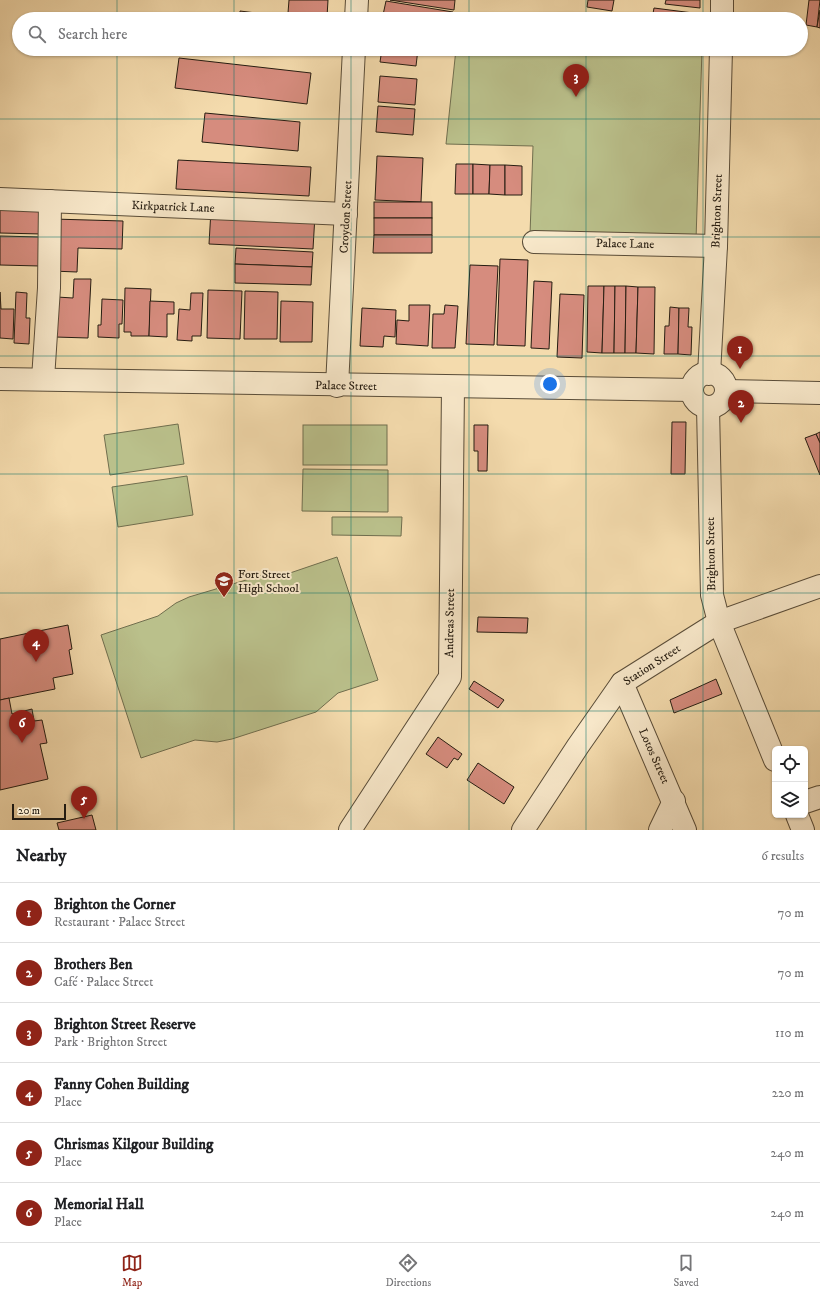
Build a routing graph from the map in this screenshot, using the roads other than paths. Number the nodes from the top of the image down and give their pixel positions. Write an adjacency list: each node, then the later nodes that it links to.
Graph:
1 (357, 0): 3 (street)
2 (722, 0): 4 (street)
3 (356, 12)
4 (722, 12)
5 (354, 56): 9 (street, Croydon Street)
6 (721, 56): 11 (street, Brighton Street)
7 (0, 199): 8 (street, Kirkpatrick Lane)
8 (50, 201): 9 (street, Kirkpatrick Lane); 14 (street)
9 (346, 214): 15 (street, Croydon Street)
10 (534, 242): 11 (street, Palace Lane)
11 (716, 246): 12 (street, Brighton Street)
12 (709, 374): 17 (street); 18 (street)
13 (0, 379): 14 (street, Palace Street)
14 (43, 379): 15 (street, Palace Street)
15 (337, 386): 16 (street, Palace Street)
16 (453, 387): 17 (street, Palace Street); 29 (street, Andreas Street)
17 (692, 390): 20 (street)
18 (726, 391): 19 (street); 20 (street)
19 (820, 393)
20 (708, 407): 22 (street, Brighton Street)
21 (820, 586): 22 (street, Station Street)
22 (719, 622): 23 (street, Station Street); 24 (street, Brighton Street)
23 (622, 683): 27 (street, Lotos Street); 30 (street, Station Street)
24 (772, 753)
25 (820, 796): 26 (street)
26 (808, 801)
27 (674, 802): 31 (street); 32 (street, Lotos Street)
28 (798, 818): 33 (street)
29 (350, 830)
30 (523, 830)
31 (660, 830)
32 (685, 830)
33 (803, 830)

